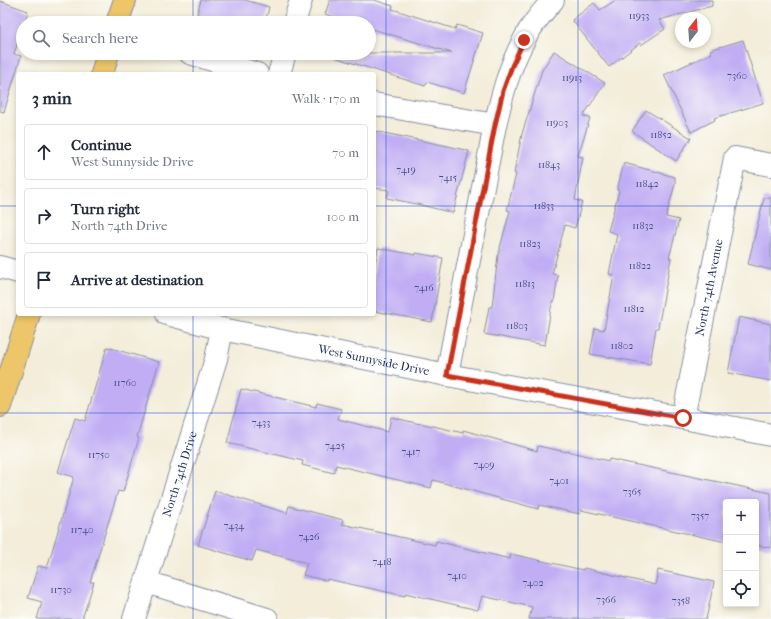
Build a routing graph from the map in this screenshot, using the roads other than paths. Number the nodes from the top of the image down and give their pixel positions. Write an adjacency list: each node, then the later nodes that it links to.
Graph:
1 (125, 0): 4 (main road)
2 (301, 0): 5 (street)
3 (553, 0): 13 (street)
4 (119, 16)
5 (296, 16)
6 (106, 60): 9 (main road)
7 (212, 60): 10 (street)
8 (283, 60): 11 (street)
9 (103, 72)
10 (251, 72)
11 (280, 72)
12 (376, 104): 13 (street)
13 (495, 125): 20 (street)
14 (771, 165): 22 (street, North 74th Avenue)
15 (0, 267): 16 (street)
16 (16, 271)
17 (28, 316): 21 (main road)
18 (174, 316): 19 (street, West Sunnyside Drive)
19 (222, 329): 20 (street, West Sunnyside Drive); 24 (street, North 74th Drive)
20 (447, 375): 22 (street, West Sunnyside Drive)
21 (0, 406)
22 (683, 418): 23 (street, West Sunnyside Drive)
23 (771, 435)
24 (146, 582): 25 (street, North 74th Drive); 26 (street)
25 (134, 619)
26 (267, 619)

